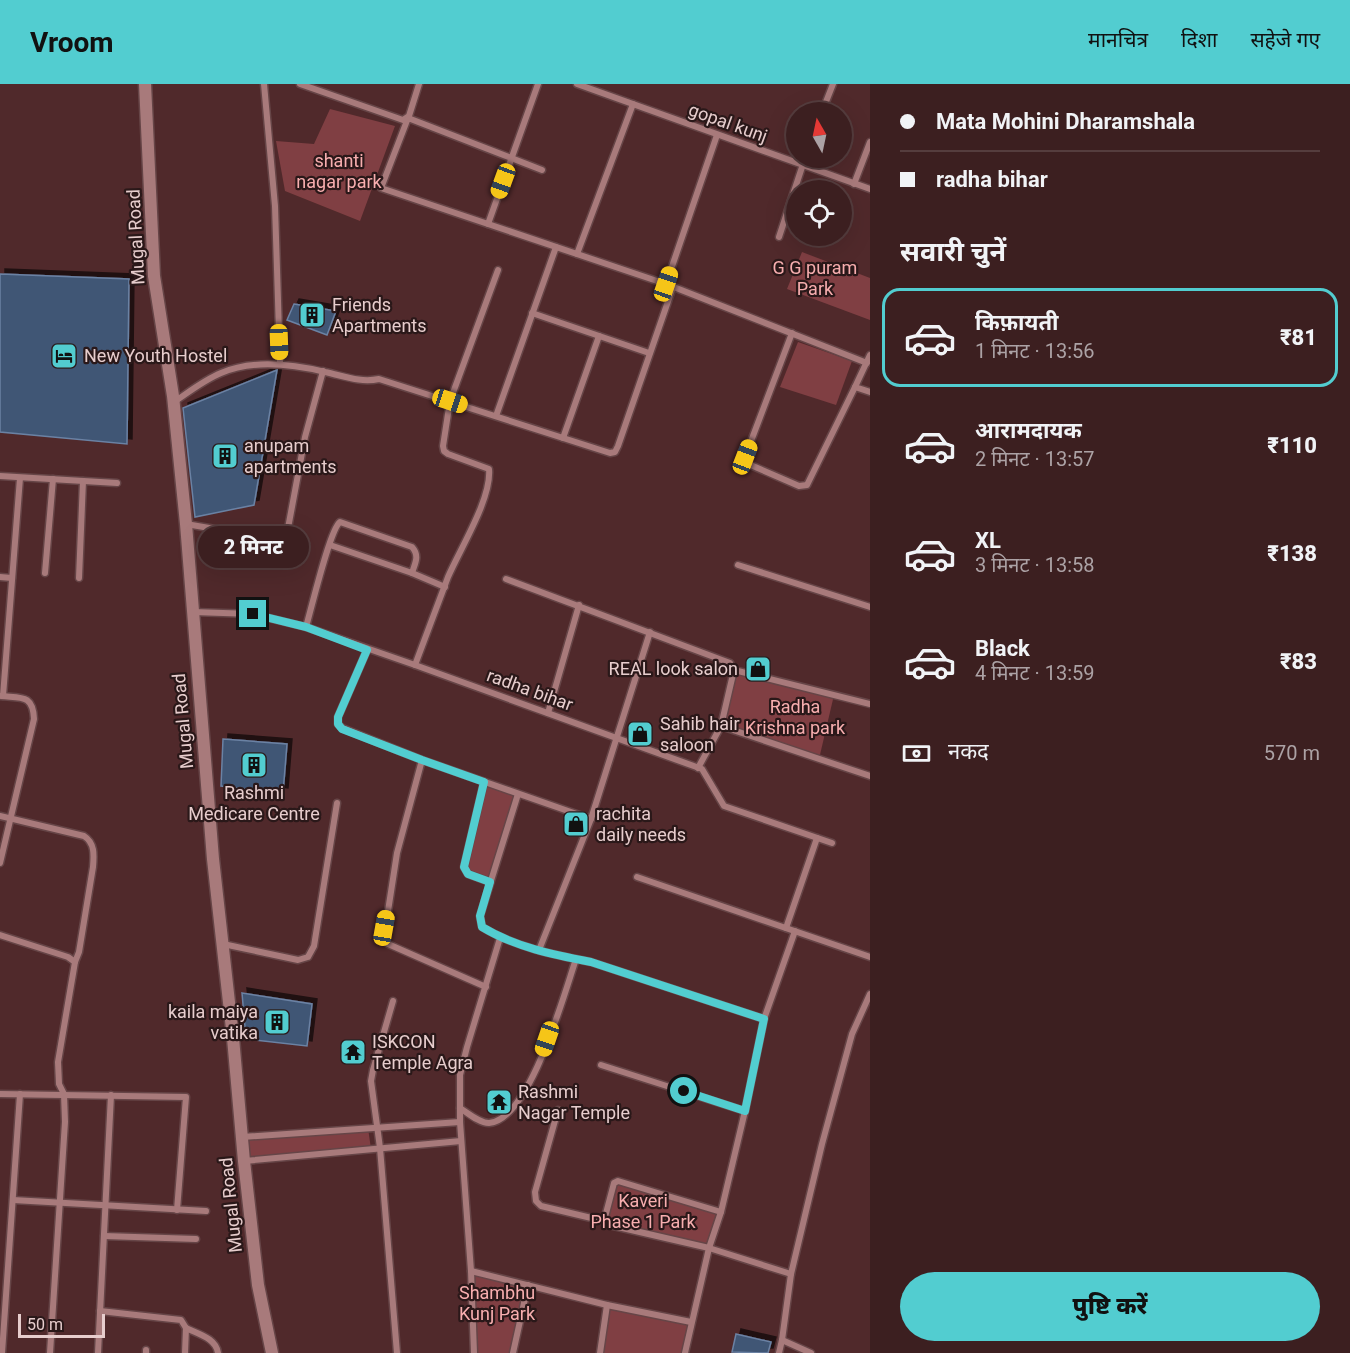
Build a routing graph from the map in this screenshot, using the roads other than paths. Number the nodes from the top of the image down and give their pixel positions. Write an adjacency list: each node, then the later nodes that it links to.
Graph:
1 (145, 84): 38 (street, Mugal Road)
2 (264, 84): 33 (street)
3 (300, 84): 10 (street)
4 (419, 84): 10 (street)
5 (538, 84): 14 (street)
6 (577, 84): 9 (street, gopal kunj)
7 (833, 84): 8 (street)
8 (826, 102)
9 (633, 104): 11 (street, gopal kunj); 23 (street)
10 (408, 118): 14 (street); 20 (street)
11 (717, 135): 13 (street, gopal kunj); 25 (street)
12 (870, 142): 18 (street)
13 (786, 159)
14 (511, 160): 17 (street); 20 (street)
15 (801, 168): 21 (street)
16 (810, 168): 18 (street, gopal kunj)
17 (542, 170)
18 (854, 184): 19 (street, gopal kunj)
19 (870, 189)
20 (488, 224): 22 (street)
21 (779, 237)
22 (556, 247): 23 (street); 27 (street)
23 (577, 254): 25 (street)
24 (498, 270): 37 (street)
25 (666, 284): 26 (street)
26 (673, 287): 28 (street); 30 (street)
27 (532, 313): 29 (street); 39 (street)
28 (792, 333): 32 (street); 35 (street)
29 (599, 336): 30 (street); 40 (street)
30 (649, 353): 40 (street)
31 (870, 355): 32 (street)
32 (867, 363): 35 (street)
33 (280, 364): 34 (street); 38 (street)
34 (323, 371): 37 (street); 46 (street)
35 (855, 387): 36 (street)
36 (870, 392)
37 (450, 401): 39 (street); 55 (street)
38 (173, 402): 46 (street, Mugal Road)
39 (496, 416): 40 (street)
40 (563, 438)
41 (0, 476): 42 (street)
42 (20, 478): 43 (street); 52 (street)
43 (52, 479): 44 (street); 49 (street)
44 (83, 481): 45 (street); 53 (street)
45 (117, 483)
46 (186, 524): 58 (street, Mugal Road)
47 (330, 545): 50 (street); 50 (street); 59 (street)
48 (738, 565): 57 (street)
49 (45, 573)
50 (412, 573): 55 (street)
51 (0, 577): 52 (street)
52 (12, 578): 64 (street)
53 (79, 578)
54 (506, 579): 56 (street)
55 (445, 587): 62 (street)
56 (579, 605): 60 (street); 66 (street)
57 (870, 607)
58 (193, 612): 59 (street, radha bihar); 87 (street, Mugal Road)
59 (306, 627): 61 (street, radha bihar)
60 (650, 632): 63 (street); 68 (street)
61 (367, 650): 62 (street, radha bihar); 69 (street)
62 (415, 665): 66 (street, radha bihar)
63 (734, 669): 65 (street); 67 (street)
64 (2, 696): 76 (street)
65 (870, 704)
66 (548, 713): 68 (street, radha bihar)
67 (721, 726): 70 (street); 71 (street)
68 (616, 738): 70 (street, radha bihar); 77 (street)
69 (422, 760): 72 (street); 92 (street)
70 (698, 768): 78 (street)
71 (870, 776)
72 (484, 782): 73 (street); 82 (street)
73 (518, 794): 77 (street); 82 (street)
74 (337, 803): 87 (street)
75 (0, 816): 76 (street)
76 (11, 818): 80 (street); 91 (street)
77 (591, 819): 88 (street)
78 (817, 838): 79 (street); 83 (street)
79 (832, 843)
80 (0, 862)
81 (637, 877): 83 (street)
82 (490, 882): 86 (street)
83 (786, 928): 84 (street)
84 (795, 931): 89 (street); 95 (street)
85 (0, 935): 91 (street)
86 (500, 938): 88 (street); 92 (street)
87 (223, 944): 106 (street, Mugal Road)
88 (539, 950): 90 (street)
89 (870, 957)
90 (576, 959): 95 (street); 101 (street)
91 (75, 962): 99 (street)
92 (486, 987): 101 (street)
93 (870, 994): 121 (street)
94 (393, 1001): 105 (street)
95 (764, 1019): 103 (street)
96 (602, 1065): 103 (street)
97 (0, 1094): 98 (street)
98 (20, 1094): 99 (street); 110 (street)
99 (64, 1094): 100 (street); 111 (street)
100 (111, 1095): 112 (street); 113 (street)
101 (460, 1108): 104 (street)
102 (558, 1110): 116 (street)
103 (745, 1111): 115 (street)
104 (460, 1122): 105 (street); 107 (street)
105 (376, 1128): 106 (street); 108 (street)
106 (242, 1137): 109 (street, Mugal Road)
107 (461, 1141): 108 (street); 120 (street)
108 (380, 1148): 109 (street); 134 (street)
109 (244, 1161): 133 (street, Mugal Road)
110 (13, 1200): 111 (street); 128 (street)
111 (60, 1203): 112 (street); 129 (street)
112 (106, 1206): 113 (street); 117 (street)
113 (177, 1210): 114 (street)
114 (206, 1211)
115 (721, 1212): 116 (street); 119 (street)
116 (603, 1221): 119 (street)
117 (104, 1236): 118 (street); 124 (street)
118 (196, 1239)
119 (709, 1248): 121 (street); 125 (street)
120 (471, 1271): 122 (street); 135 (street)
121 (791, 1274): 127 (street)
122 (528, 1285): 123 (street); 136 (street)
123 (607, 1305): 125 (street); 137 (street)
124 (100, 1311): 126 (street); 130 (street)
125 (691, 1322): 138 (street)
126 (186, 1328): 131 (street); 132 (street)
127 (782, 1340): 139 (street); 140 (street)
128 (2, 1353)
129 (50, 1353)
130 (98, 1353)
131 (185, 1353)
132 (218, 1353)
133 (272, 1353)
134 (397, 1353)
135 (474, 1353)
136 (513, 1353)
137 (600, 1353)
138 (685, 1353)
139 (779, 1353)
140 (811, 1353)

